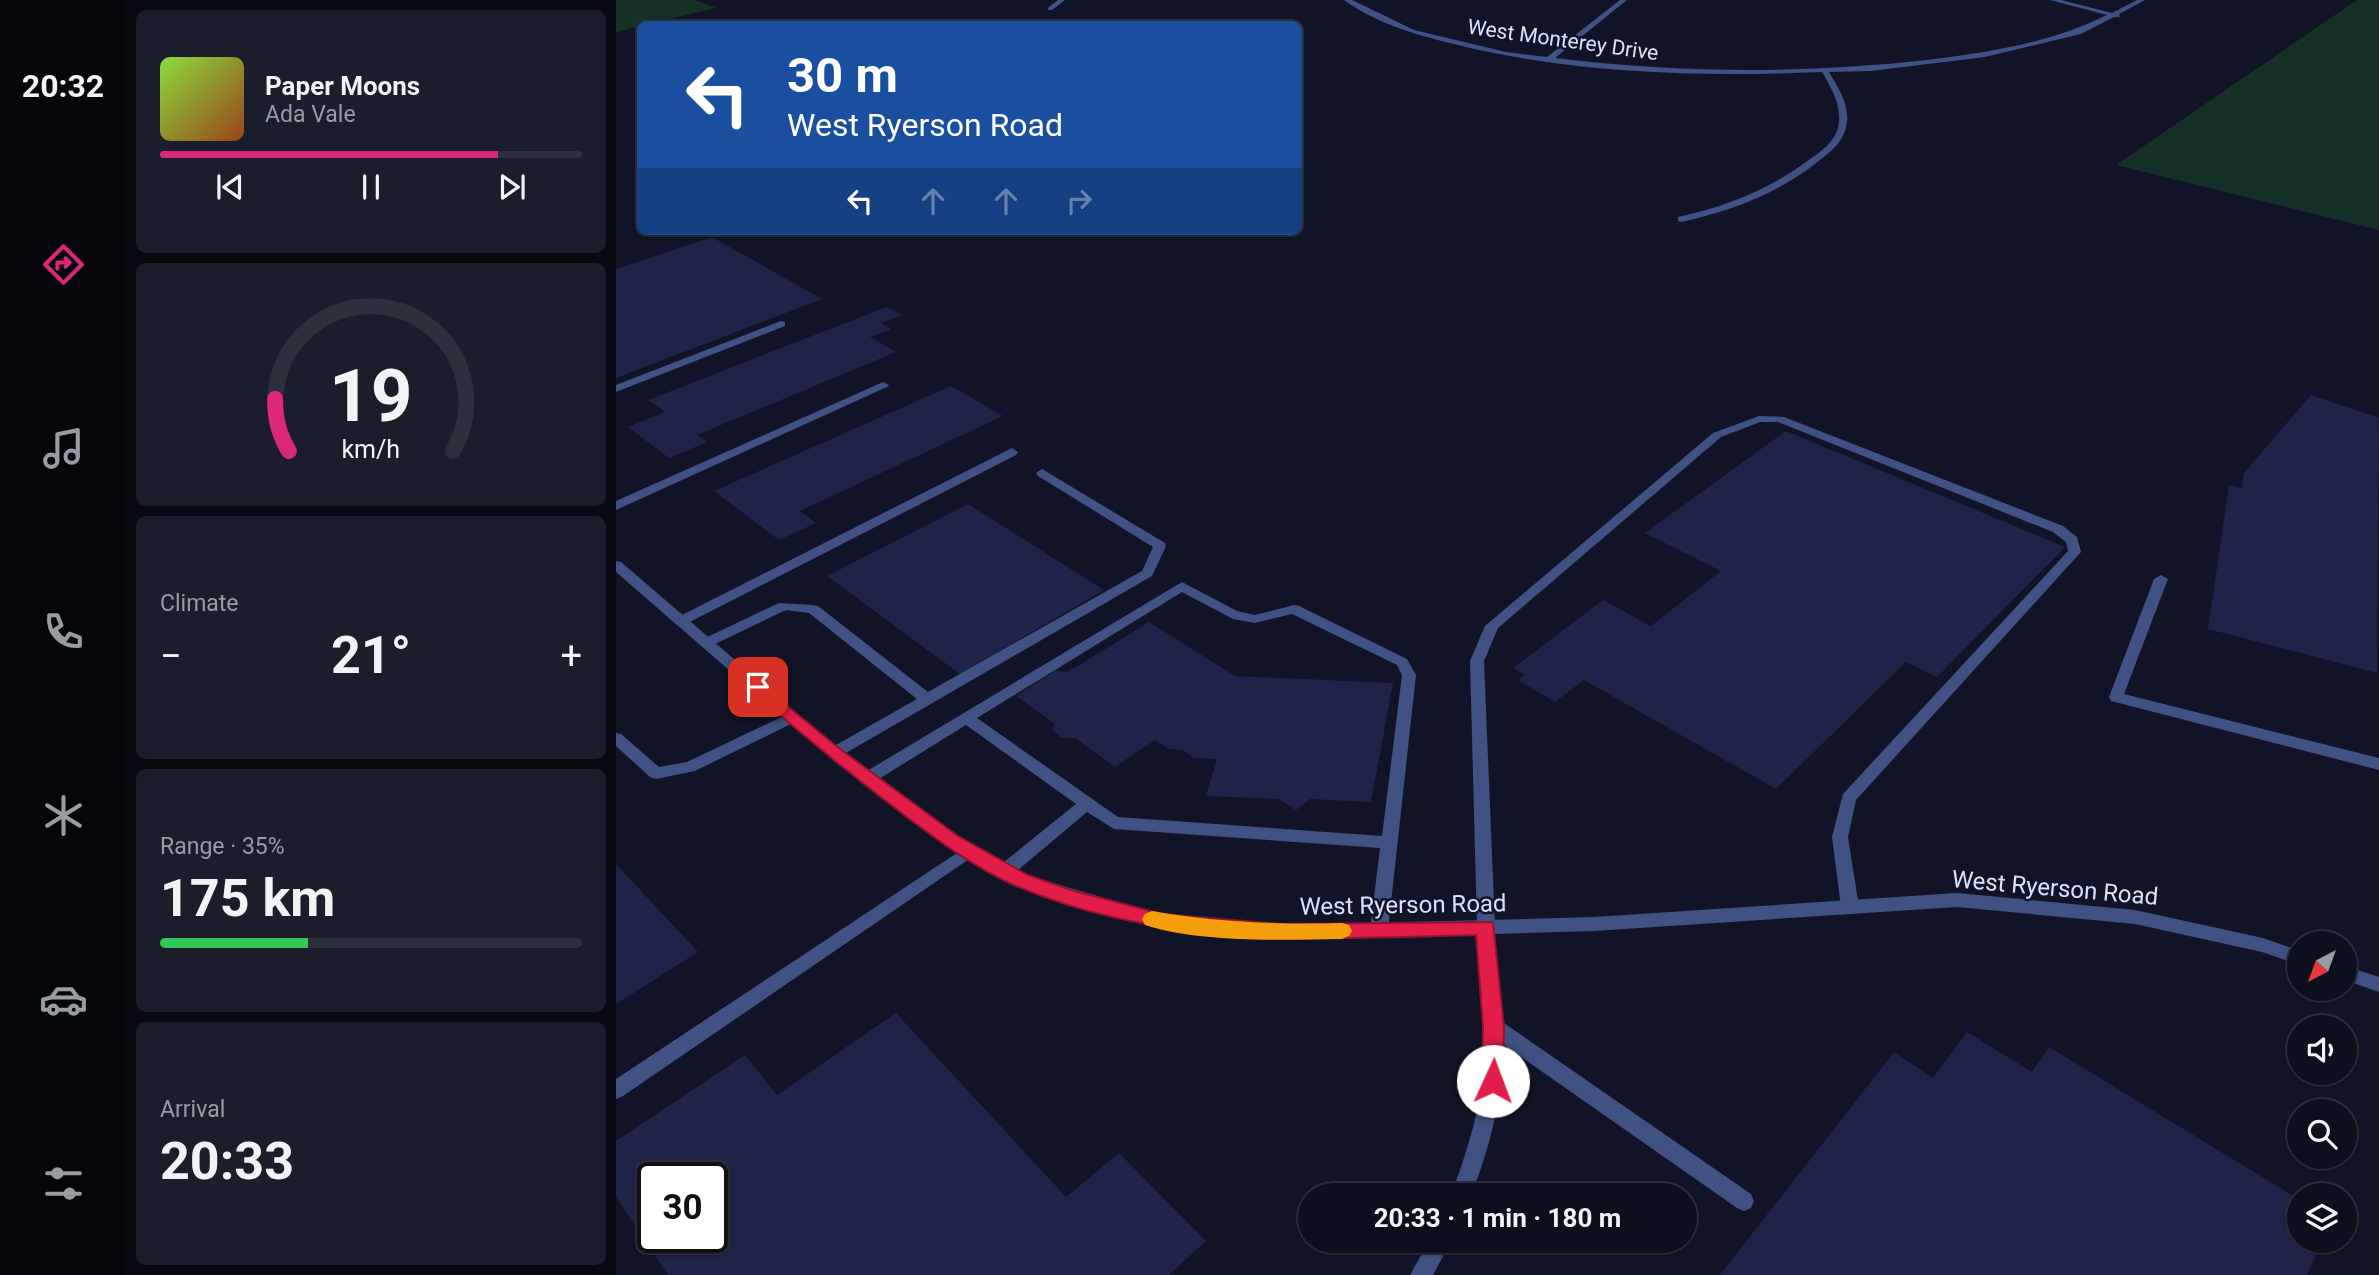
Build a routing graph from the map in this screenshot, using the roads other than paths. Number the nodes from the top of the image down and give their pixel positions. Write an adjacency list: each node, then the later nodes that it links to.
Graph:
1 (1062, 0): 6 (street)
2 (1348, 0): 8 (street, West Monterey Drive)
3 (1624, 0): 8 (street)
4 (2053, 0): 7 (street)
5 (2142, 0): 7 (street, West Monterey Drive)
6 (1050, 9)
7 (2118, 16): 9 (street, West Monterey Drive)
8 (1548, 60): 9 (street, West Monterey Drive)
9 (1824, 70): 10 (street)
10 (1681, 219)
11 (781, 324): 13 (street)
12 (883, 385): 16 (street)
13 (616, 388)
14 (1012, 452): 19 (street)
15 (1042, 473): 21 (street)
16 (616, 506)
17 (616, 565): 19 (street, West Ryerson Road)
18 (2161, 579): 26 (street)
19 (681, 621): 20 (street, West Ryerson Road)
20 (706, 643): 21 (street); 22 (street, West Ryerson Road)
21 (928, 700): 25 (street)
22 (792, 717): 24 (street); 25 (street, West Ryerson Road)
23 (966, 719): 27 (street); 28 (street); 29 (street)
24 (616, 738)
25 (834, 753): 27 (street, West Ryerson Road)
26 (2379, 764)
27 (867, 778): 30 (street, West Ryerson Road)
28 (1087, 804): 29 (street); 31 (street)
29 (1390, 843): 34 (street)
30 (969, 851): 31 (street, West Ryerson Road); 39 (street)
31 (1005, 871): 34 (street, West Ryerson Road)
32 (1850, 908): 33 (street, West Ryerson Road); 33 (street); 35 (street, West Ryerson Road)
33 (1486, 927): 34 (street, West Ryerson Road); 38 (street)
34 (1379, 930)
35 (2287, 953)
36 (2357, 977): 37 (street)
37 (2379, 985)
38 (1494, 1027): 40 (street); 41 (street)
39 (616, 1090)
40 (1465, 1183)
41 (1744, 1201)
42 (1433, 1253): 43 (street)
43 (1421, 1275)

